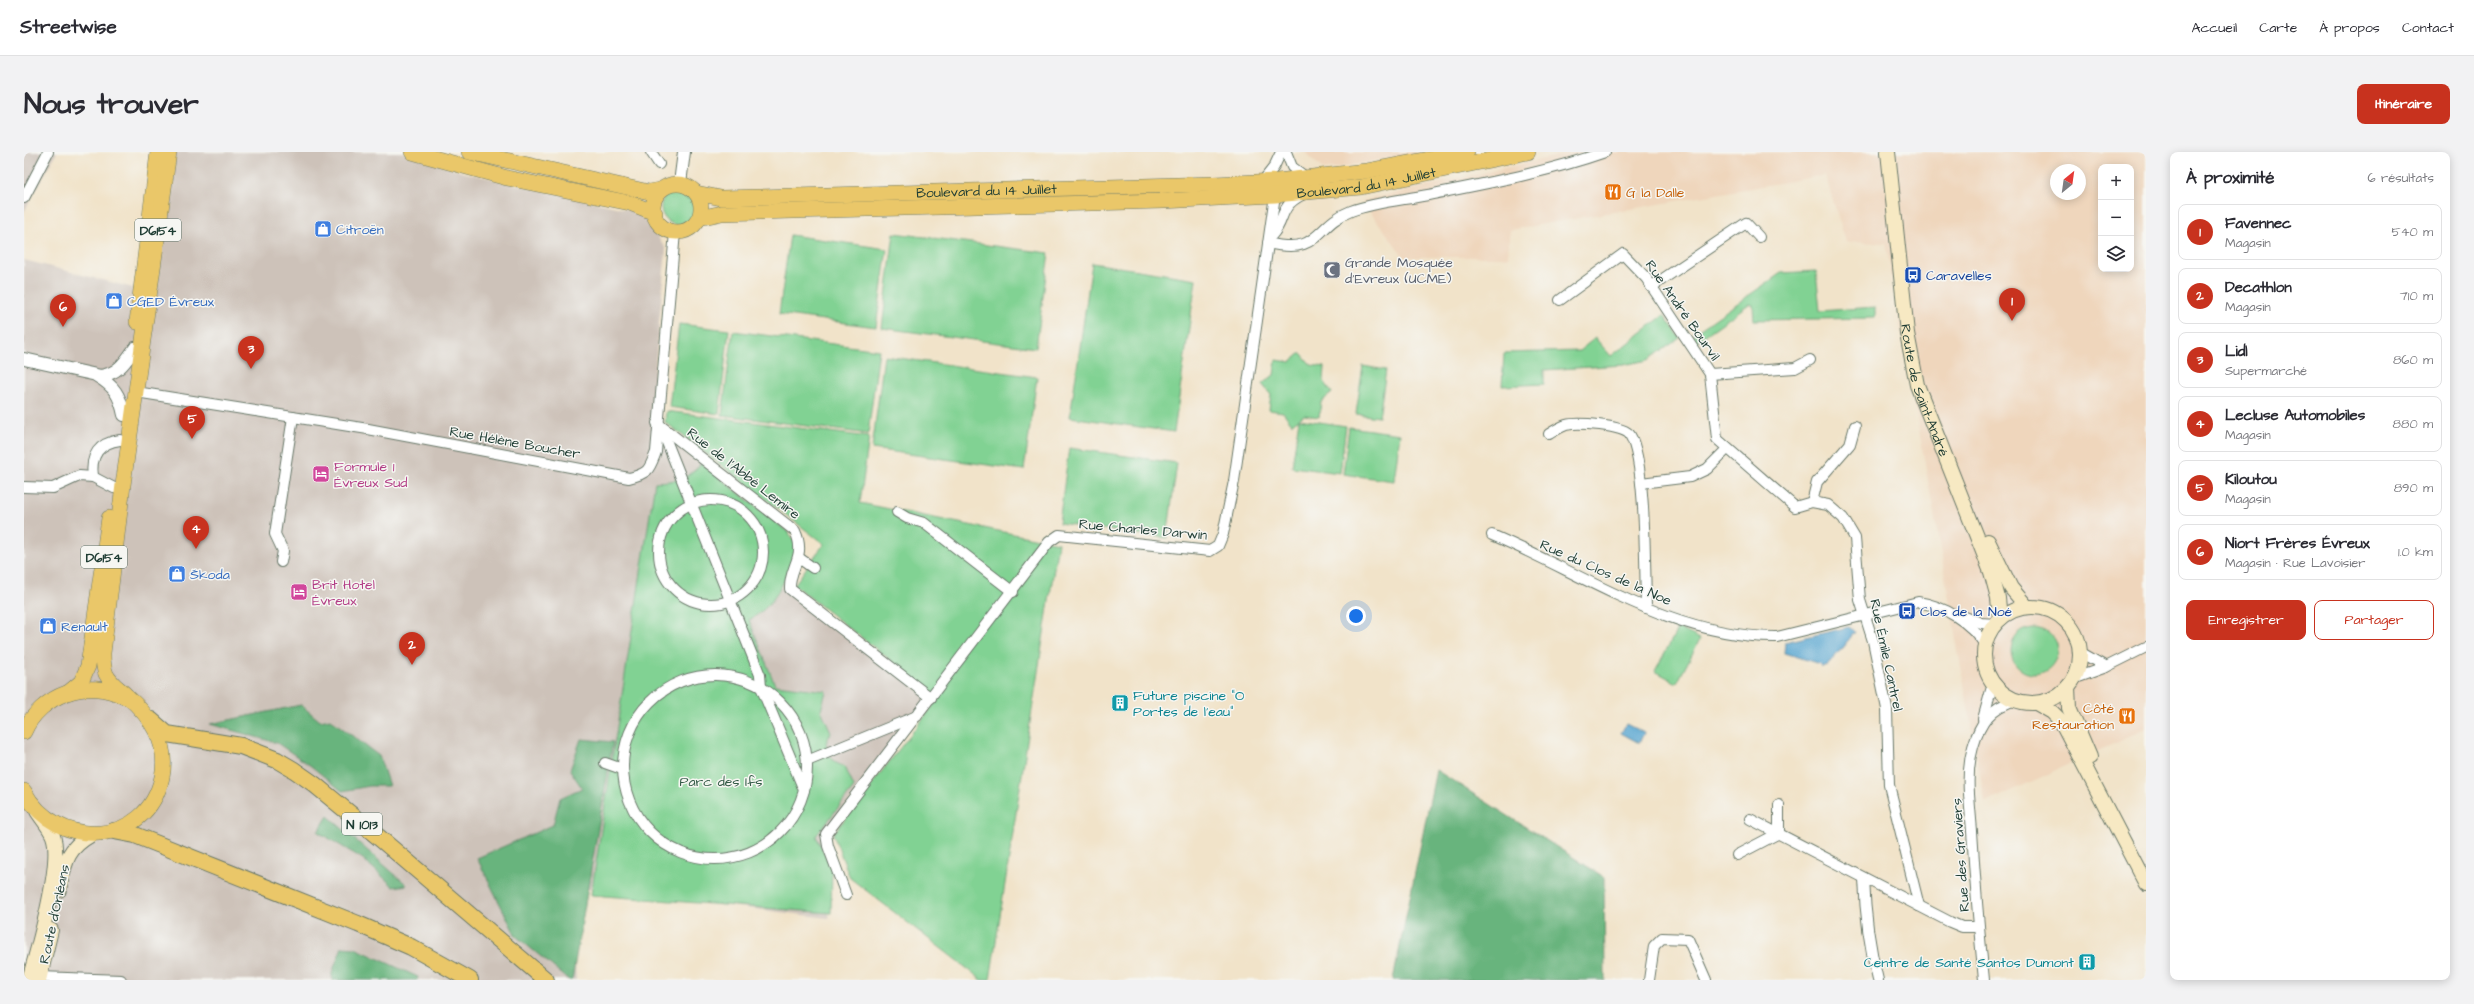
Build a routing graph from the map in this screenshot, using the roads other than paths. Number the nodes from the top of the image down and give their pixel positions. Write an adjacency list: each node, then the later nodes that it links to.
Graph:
1 (48, 152): 22 (street)
2 (158, 152): 30 (main road, D6154)
3 (169, 152): 35 (main road, D6154)
4 (412, 152): 23 (main road)
5 (469, 152): 18 (main road)
6 (651, 152): 14 (street)
7 (684, 152): 17 (street)
8 (1467, 152): 15 (main road, Boulevard du 14 Juillet)
9 (1528, 152): 20 (main road, Boulevard du 14 Juillet)
10 (1605, 152): 27 (street)
11 (1888, 152): 60 (main road, Route de Saint-André)
12 (1896, 152): 56 (main road, Route de Saint-André)
13 (1284, 153): 15 (street); 16 (street); 16 (street)
14 (659, 164)
15 (1307, 178): 16 (main road, Boulevard du 14 Juillet)
16 (1270, 181): 19 (main road, Boulevard du 14 Juillet); 21 (main road, Boulevard du 14 Juillet)
17 (680, 183): 18 (main road); 19 (main road, Boulevard du 14 Juillet)
18 (660, 190): 23 (main road)
19 (696, 192): 24 (main road)
20 (1306, 193): 21 (main road, Boulevard du 14 Juillet); 27 (street)
21 (1275, 195): 24 (main road, Boulevard du 14 Juillet); 27 (street, Rue Charles Darwin)
22 (24, 198)
23 (655, 214): 25 (main road)
24 (698, 218): 25 (main road, Boulevard du 14 Juillet)
25 (675, 232): 38 (street, Rue Hélène Boucher)
26 (1759, 237): 28 (street)
27 (1269, 240): 54 (street, Rue Charles Darwin)
28 (1651, 287): 29 (street, Rue André Bourvil); 33 (street, Rue André Bourvil)
29 (1560, 300)
30 (135, 348): 34 (street); 36 (main road, D6154)
31 (24, 359): 34 (street)
32 (1810, 360): 33 (street)
33 (1710, 374): 42 (street, Rue André Bourvil)
34 (97, 376): 36 (street)
35 (136, 392): 37 (street, Rue Hélène Boucher); 71 (main road, D6154)
36 (124, 415): 41 (main road, D6154)
37 (293, 417): 38 (street, Rue Hélène Boucher); 52 (street)
38 (658, 424): 48 (street); 51 (street, Rue de l'Abbé Lemire)
39 (1855, 426): 47 (street)
40 (1549, 434): 44 (street)
41 (120, 440): 43 (street); 46 (main road, D6154)
42 (1727, 449): 44 (street); 47 (street, Rue André Bourvil)
43 (93, 476): 45 (street); 46 (street)
44 (1641, 483): 57 (street)
45 (24, 487)
46 (114, 488): 68 (main road, D6154)
47 (1812, 502): 59 (street, Rue Émile Cantrel)
48 (692, 504): 55 (street); 55 (street); 55 (street)
49 (897, 512): 54 (street)
50 (1492, 535): 57 (street, Rue du Clos de la Noe)
51 (799, 558): 53 (street); 69 (street, Rue de l'Abbé Lemire)
52 (281, 562)
53 (813, 568)
54 (1013, 592): 69 (street, Rue Charles Darwin)
55 (730, 601): 67 (street)
56 (2028, 607): 60 (main road); 63 (main road)
57 (1646, 608): 59 (street, Rue du Clos de la Noe)
58 (1945, 610): 59 (street, Rue du Clos de la Noe); 60 (street, Rue du Clos de la Noe); 61 (street, Rue du Clos de la Noe)
59 (1864, 615): 93 (street, Rue Émile Cantrel)
60 (1998, 621): 61 (main road)
61 (1985, 645): 65 (main road)
62 (2146, 647): 64 (street)
63 (2080, 652): 64 (street); 66 (main road)
64 (2106, 667): 66 (street)
65 (1993, 683): 70 (main road); 75 (street)
66 (2071, 683): 72 (main road); 89 (main road)
67 (761, 688): 77 (street); 79 (street); 80 (street)
68 (69, 692): 71 (main road, D6154); 76 (main road, D6154)
69 (930, 698): 73 (street, Rue Charles Darwin)
70 (2016, 700): 72 (main road); 75 (street)
71 (133, 702): 74 (main road)
72 (2036, 703): 91 (main road)
73 (917, 716): 77 (street); 92 (street, Rue Charles Darwin)
74 (151, 720): 85 (main road); 98 (highway, N 1013)
75 (1980, 729): 94 (street, Rue des Graviers)
76 (24, 732)
77 (807, 761): 80 (street)
78 (605, 763): 79 (street)
79 (622, 769): 80 (street)
80 (804, 790)
81 (24, 791): 83 (main road)
82 (1779, 805): 86 (street)
83 (37, 810): 87 (main road); 95 (main road, Route d'Orléans)
84 (1750, 818): 86 (street)
85 (114, 831): 87 (main road); 97 (highway)
86 (1779, 833): 88 (street); 90 (street)
87 (90, 834): 95 (main road, Route d'Orléans)
88 (1737, 855)
89 (2146, 872)
90 (1864, 878): 93 (street); 101 (street)
91 (2146, 884)
92 (846, 895)
93 (1919, 906): 94 (street)
94 (1979, 927): 102 (street, Rue des Graviers)
95 (36, 979): 96 (street)
96 (121, 980)
97 (470, 980)
98 (546, 980)
99 (1648, 980): 100 (street)
100 (1706, 980)
101 (1878, 980)
102 (1984, 980)

